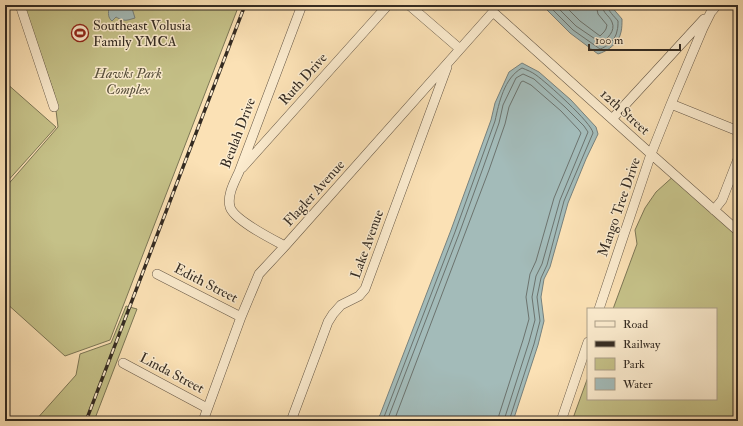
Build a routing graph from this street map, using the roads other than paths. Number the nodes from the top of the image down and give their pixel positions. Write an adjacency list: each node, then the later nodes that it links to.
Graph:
1 (20, 5): 10 (street)
2 (302, 5): 15 (street, Beulah Drive)
3 (388, 5): 15 (street, Ruth Drive)
4 (409, 5): 7 (street)
5 (714, 8): 9 (street, Mango Tree Drive); 11 (street)
6 (493, 12): 7 (street, Flagler Avenue); 11 (street, 12th Street)
7 (460, 50): 8 (street, Flagler Avenue)
8 (449, 61): 18 (street, Flagler Avenue); 26 (street, Lake Avenue)
9 (671, 104): 12 (street); 13 (street, Mango Tree Drive)
10 (54, 107)
11 (612, 119): 13 (street, 12th Street)
12 (738, 131)
13 (651, 154): 16 (street, 12th Street); 20 (street, Mango Tree Drive)
14 (738, 159): 16 (street)
15 (239, 172): 18 (street, Beulah Drive)
16 (714, 210): 17 (street, 12th Street)
17 (738, 231)
18 (285, 246): 21 (street, Flagler Avenue)
19 (157, 274): 21 (street, Edith Street)
20 (599, 308)
21 (242, 317): 24 (street, Flagler Avenue)
22 (587, 345): 27 (street)
23 (123, 363): 24 (street, Linda Street)
24 (207, 408): 25 (street, Flagler Avenue)
25 (203, 421)
26 (291, 421)
27 (561, 421)

